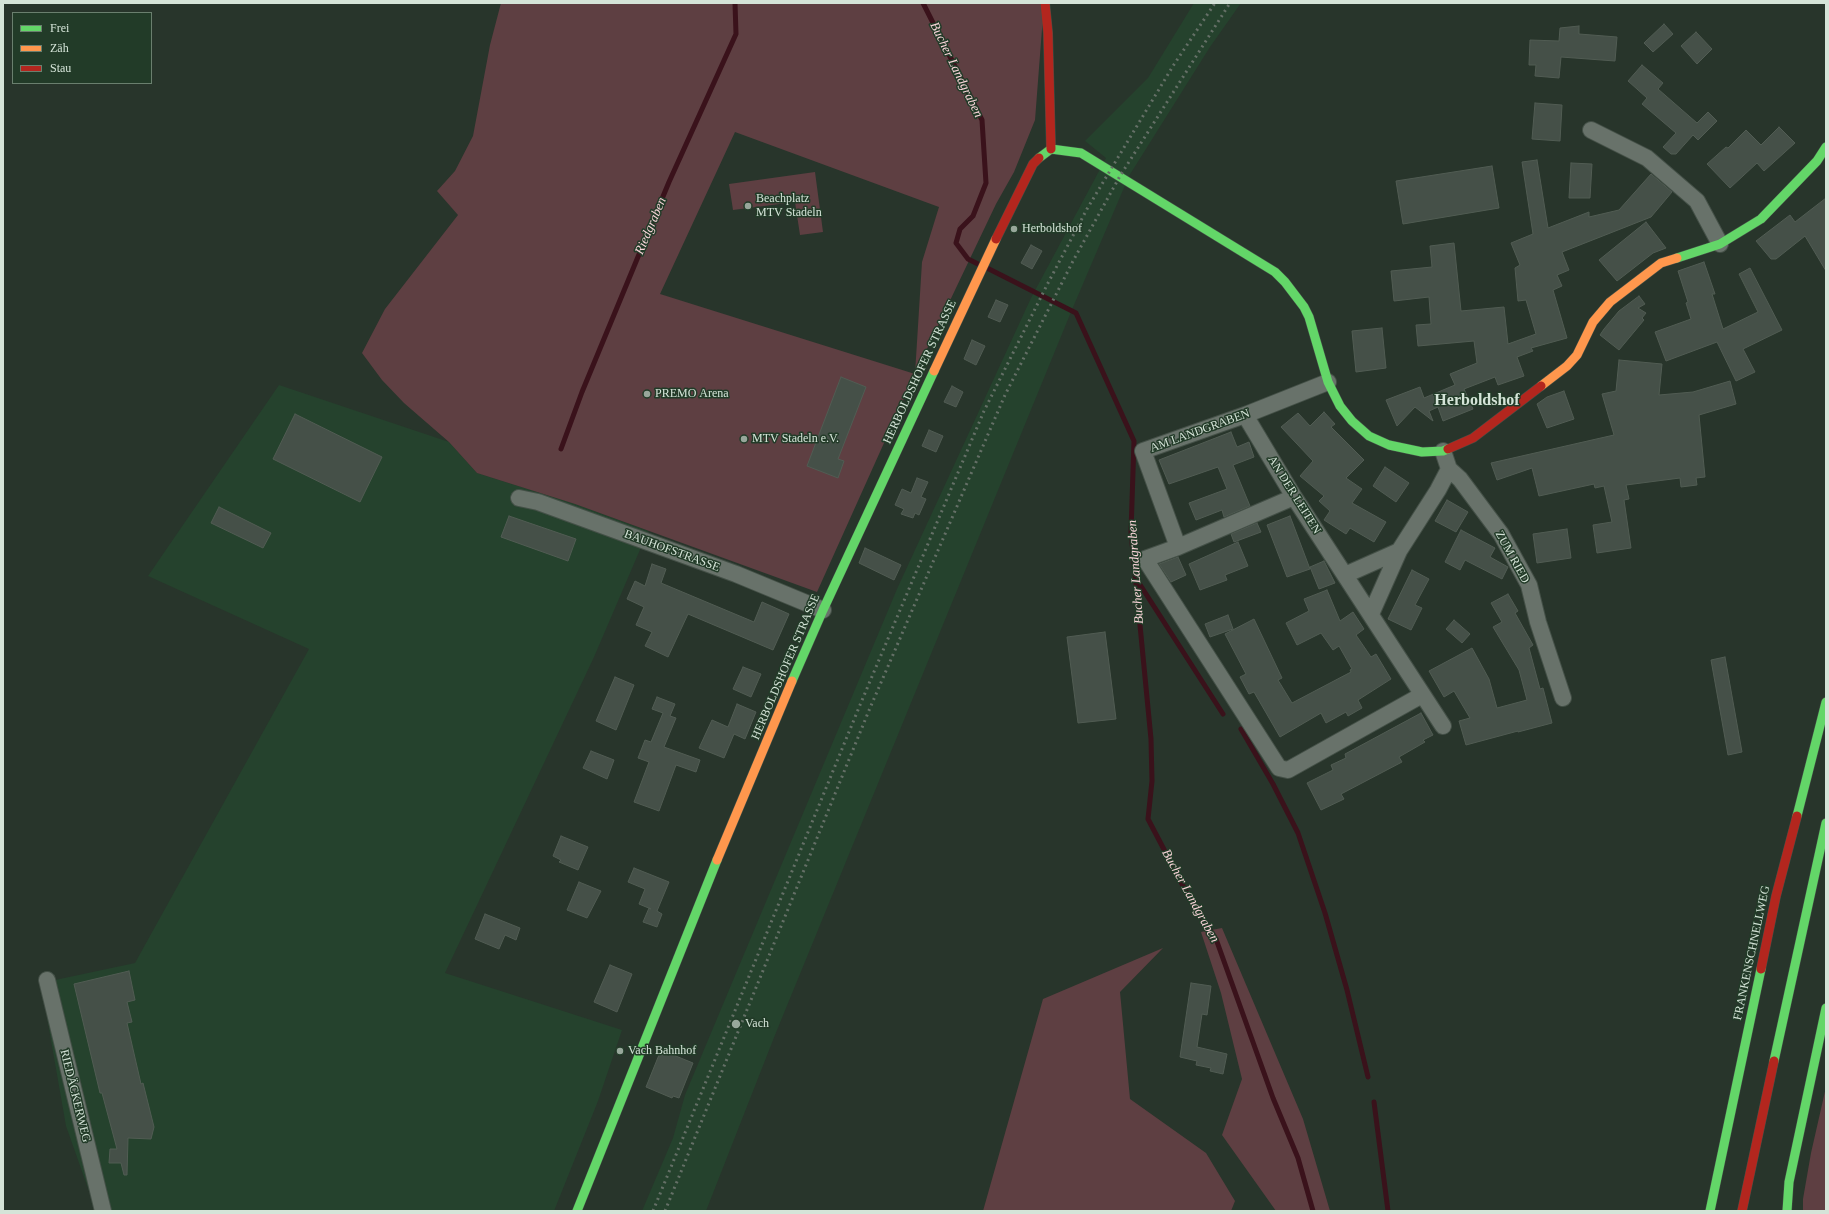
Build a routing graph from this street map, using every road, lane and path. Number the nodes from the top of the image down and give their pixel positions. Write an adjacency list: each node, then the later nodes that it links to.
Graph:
1 (1045, 3): 4 (main road)
2 (1591, 130): 5 (street)
3 (1826, 147): 5 (main road)
4 (1051, 149): 6 (main road); 15 (main road, HERBOLDSHOFER STRASSE)
5 (1720, 244): 8 (main road)
6 (1328, 382): 7 (street, AM LANDGRABEN); 8 (main road)
7 (1245, 415): 10 (street, AN DER LEITEN); 12 (street, AM LANDGRABEN)
8 (1443, 451): 9 (street, ZUM RIED)
9 (1449, 469): 13 (street); 18 (street, ZUM RIED)
10 (1294, 497): 12 (street); 14 (street, AN DER LEITEN)
11 (519, 498): 15 (street, BAUHOFSTRASSE)
12 (1178, 547): 17 (street)
13 (1399, 551): 14 (street); 16 (street)
14 (1345, 575): 16 (street, AN DER LEITEN)
15 (823, 610): 25 (main road, HERBOLDSHOFER STRASSE)
16 (1371, 614): 17 (street, AN DER LEITEN)
17 (1422, 695): 20 (street, AN DER LEITEN)
18 (1563, 698)
19 (1826, 702): 26 (main road, FRANKENSCHNELLWEG)
20 (1443, 726)
21 (1826, 822): 27 (main road)
22 (47, 980): 24 (street, RIEDÄCKERWEG)
23 (1826, 1008): 28 (main road)
24 (103, 1211)
25 (577, 1211)
26 (1710, 1211)
27 (1742, 1211)
28 (1787, 1211)

